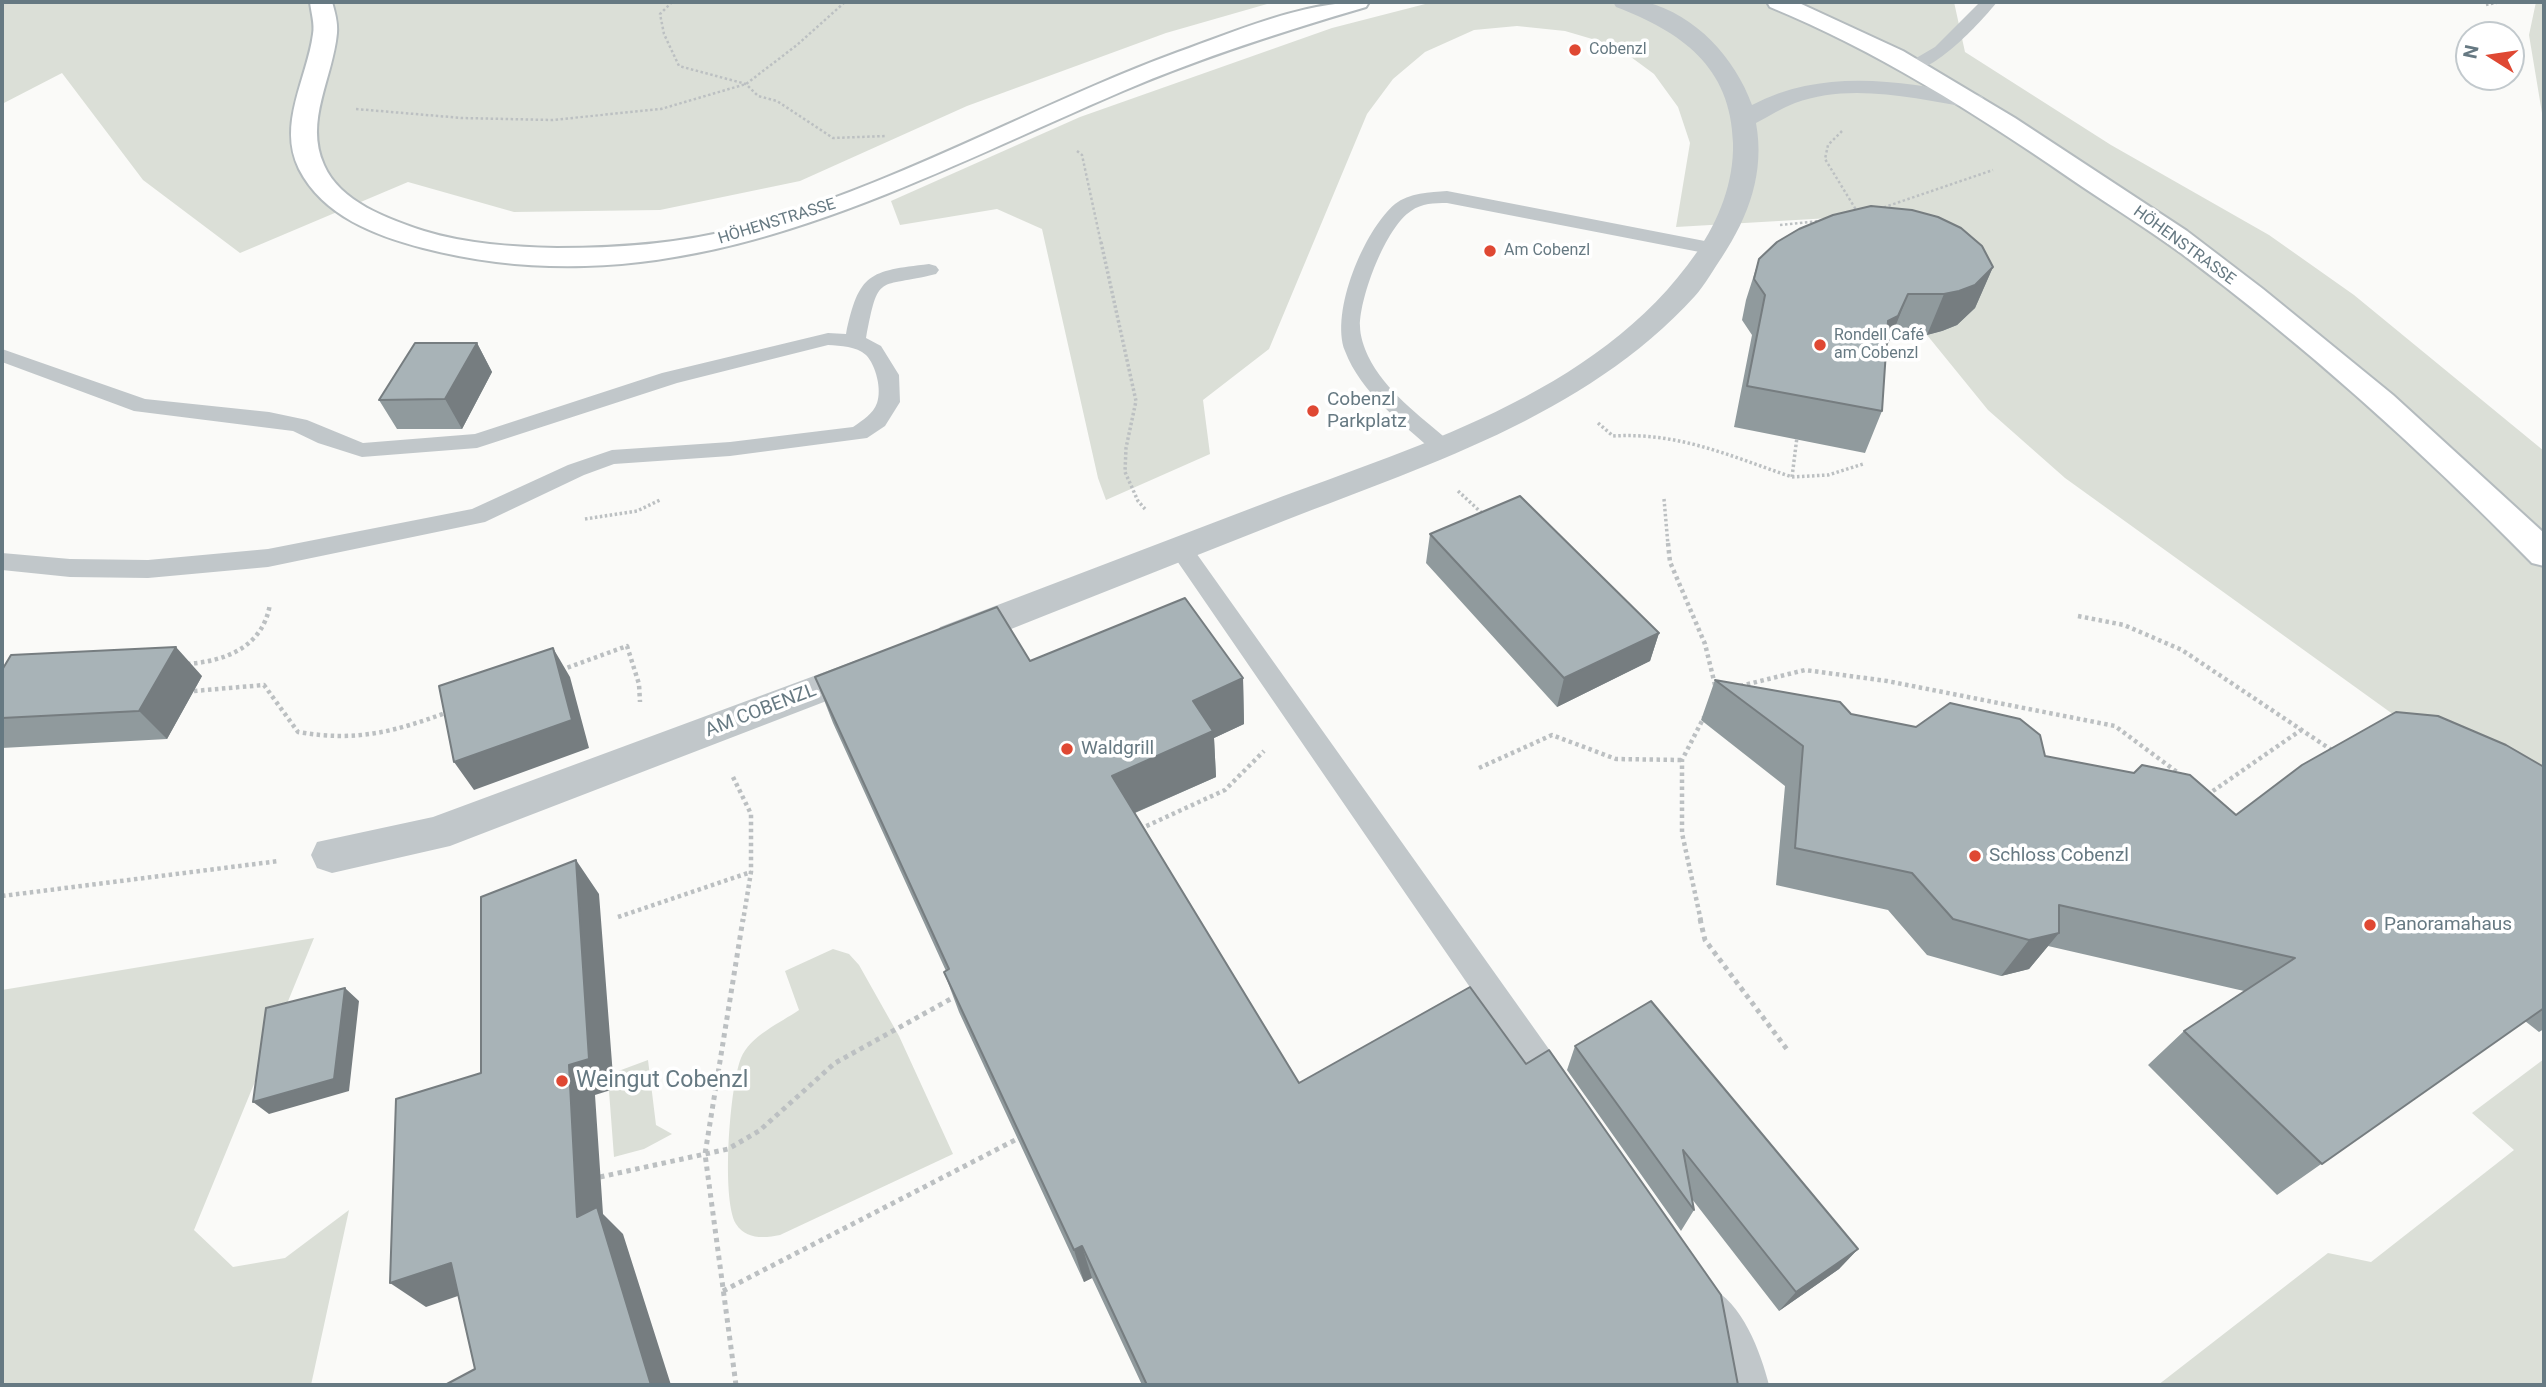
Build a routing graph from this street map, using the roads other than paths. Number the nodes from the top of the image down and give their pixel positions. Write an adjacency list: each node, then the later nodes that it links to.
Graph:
1 (321, 2): 2 (street, HÖHENSTRASSE)
2 (1359, 2)
3 (1624, 2): 8 (street, AM COBENZL)
4 (1778, 2): 6 (street, HÖHENSTRASSE)
5 (1989, 2): 6 (lane)
6 (1912, 67): 7 (street, HÖHENSTRASSE)
7 (1973, 101): 8 (street); 16 (street, HÖHENSTRASSE)
8 (1744, 119): 10 (street, AM COBENZL)
9 (1546, 216): 10 (lane); 14 (lane)
10 (1715, 249): 14 (street, AM COBENZL)
11 (929, 270): 12 (lane)
12 (855, 341): 13 (lane); 17 (lane)
13 (2, 355)
14 (1441, 446): 15 (street, AM COBENZL)
15 (1181, 549): 18 (street, AM COBENZL); 19 (lane)
16 (2544, 554)
17 (2, 562)
18 (332, 855)
19 (1576, 1115)
20 (1694, 1284): 21 (lane)
21 (1746, 1368)

